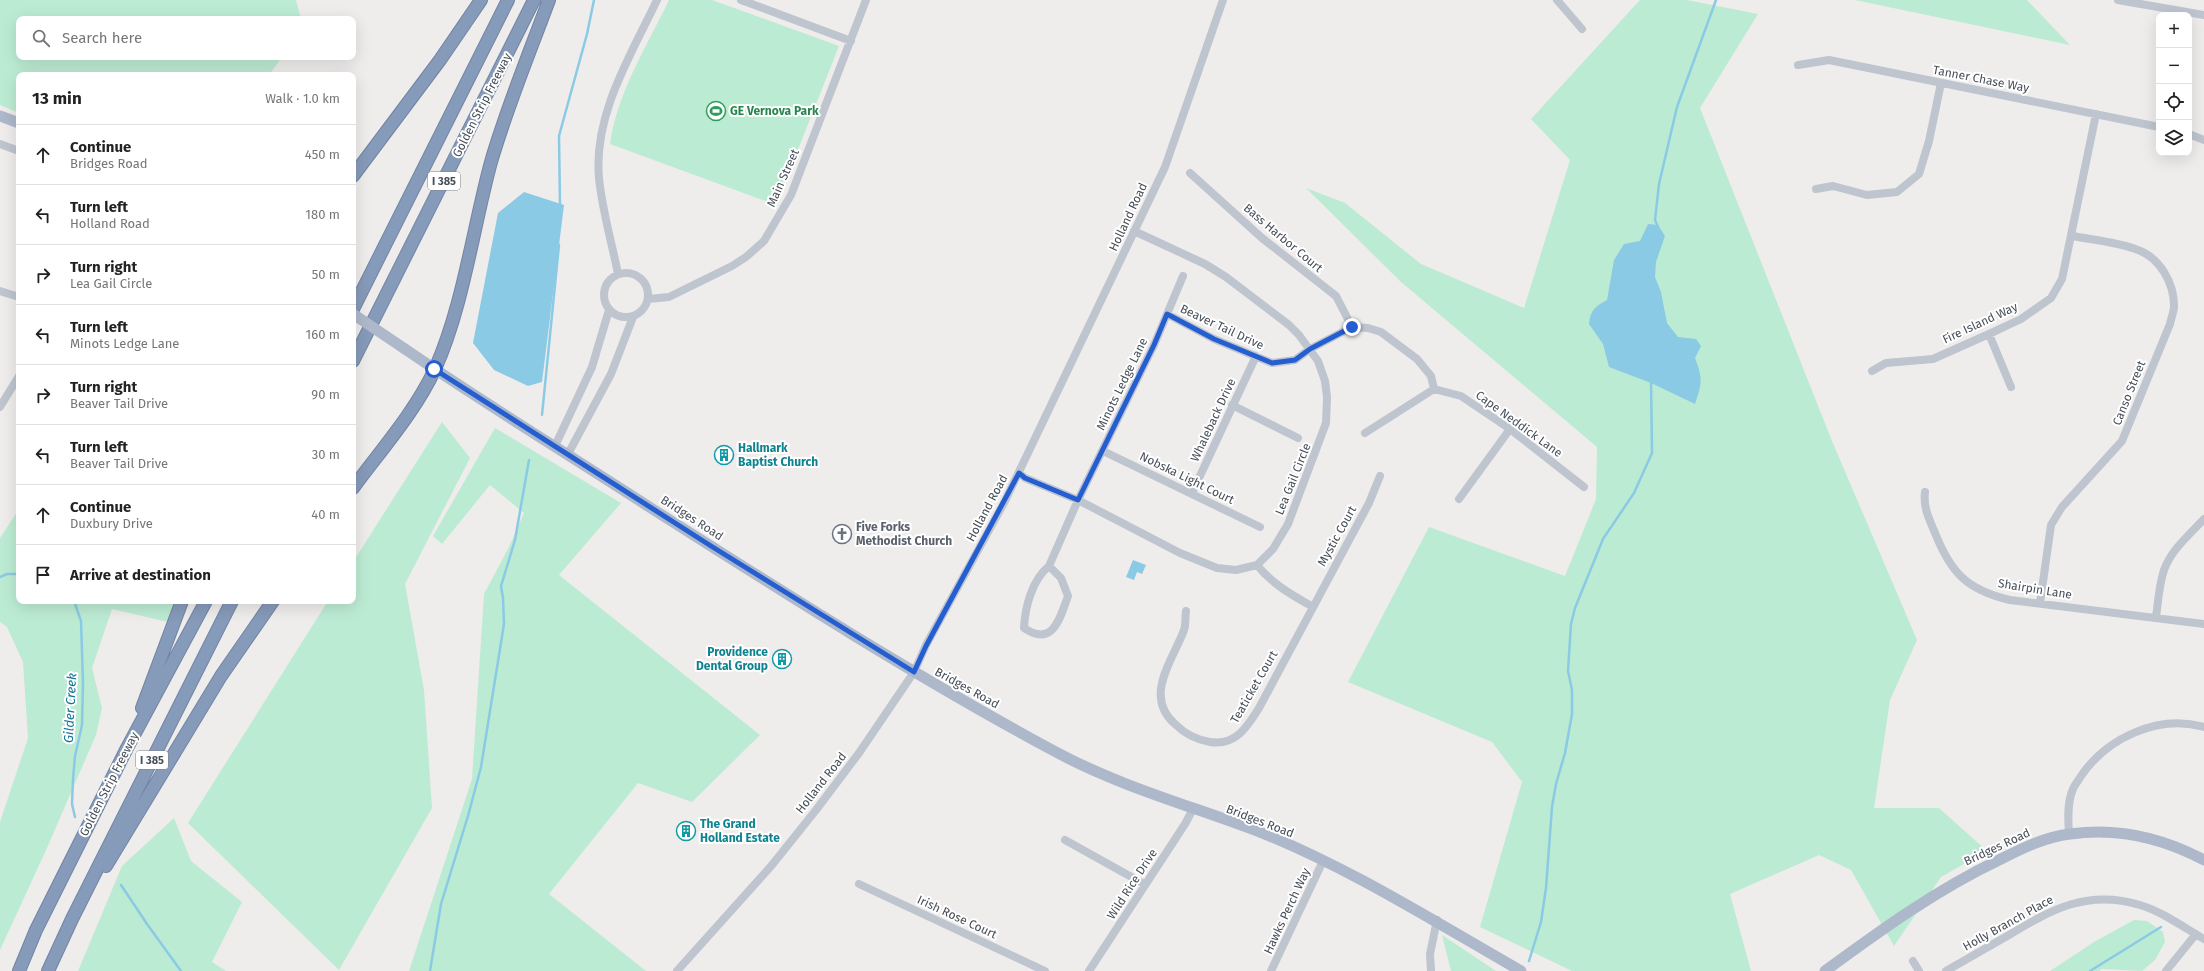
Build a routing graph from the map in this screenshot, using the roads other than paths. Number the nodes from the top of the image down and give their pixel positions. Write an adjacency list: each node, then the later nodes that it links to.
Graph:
1 (481, 0): 25 (highway)
2 (508, 0): 35 (highway, Golden Strip Freeway / I 385)
3 (534, 0): 43 (highway, Golden Strip Freeway / I 385)
4 (549, 0): 45 (highway)
5 (657, 0): 30 (street)
6 (741, 0): 14 (street)
7 (866, 0): 14 (street, Main Street)
8 (1223, 0): 28 (street, Holland Road)
9 (1557, 0): 13 (street)
10 (2118, 0): 11 (street)
11 (2144, 2): 12 (street)
12 (2204, 15)
13 (1582, 29)
14 (851, 41): 34 (street, Main Street)
15 (1798, 65): 16 (street, Tanner Chase Way)
16 (1941, 83): 17 (street, Tanner Chase Way); 27 (street)
17 (2096, 114): 20 (street, Tanner Chase Way); 29 (street, Fire Island Way)
18 (0, 116): 19 (main road)
19 (16, 122)
20 (2156, 126)
21 (2192, 135): 22 (street)
22 (2204, 140)
23 (0, 144): 24 (street)
24 (16, 150)
25 (356, 172)
26 (1190, 173): 40 (street, Bass Harbor Court)
27 (1816, 189)
28 (1134, 231): 42 (street, Lea Gail Circle); 58 (street, Holland Road)
29 (2072, 236): 41 (street, Fire Island Way); 70 (street, Canso Street)
30 (618, 274): 34 (street); 36 (street)
31 (1183, 276): 37 (street, Minots Ledge Lane)
32 (0, 290): 33 (street)
33 (16, 296)
34 (648, 299): 39 (street)
35 (356, 303)
36 (609, 310): 39 (street); 55 (street)
37 (1167, 314): 44 (street, Beaver Tail Drive); 56 (street, Minots Ledge Lane)
38 (356, 316): 45 (main road, Bridges Road, bridge)
39 (633, 317): 57 (street)
40 (1352, 327): 42 (street, Beaver Tail Drive); 49 (street)
41 (1989, 334): 46 (street, Fire Island Way); 48 (street)
42 (1310, 349): 44 (street, Beaver Tail Drive); 68 (street, Lea Gail Circle)
43 (356, 355)
44 (1256, 356): 50 (street, Whaleback Drive)
45 (434, 369): 55 (main road, Bridges Road); 60 (highway)
46 (1872, 371)
47 (16, 381): 51 (street)
48 (2012, 387)
49 (1434, 389): 52 (street, Cape Neddick Lane); 53 (street)
50 (1232, 405): 54 (street); 63 (street, Whaleback Drive)
51 (0, 407)
52 (1510, 429): 61 (street, Cape Neddick Lane); 64 (street)
53 (1365, 433)
54 (1298, 438)
55 (555, 446): 57 (main road, Bridges Road)
56 (1103, 451): 63 (street, Nobska Light Court); 65 (street, Minots Ledge Lane)
57 (568, 454): 79 (main road, Bridges Road)
58 (1019, 473): 65 (street); 79 (street, Holland Road)
59 (1380, 476): 75 (street, Mystic Court)
60 (356, 484)
61 (1584, 487)
62 (1925, 492): 70 (street, Shairpin Lane)
63 (1192, 493): 67 (street, Nobska Light Court)
64 (1459, 499)
65 (1078, 500): 68 (street); 69 (street, Minots Ledge Lane)
66 (2204, 519): 77 (street)
67 (1260, 527)
68 (1257, 565): 75 (street)
69 (1049, 566): 69 (street, Minots Ledge Lane)
70 (2040, 603): 77 (street, Shairpin Lane)
71 (181, 604): 81 (highway)
72 (204, 604): 81 (highway, Golden Strip Freeway / I 385)
73 (230, 604): 89 (highway, I 385)
74 (271, 604): 89 (highway)
75 (1313, 607): 76 (street, Teaticket Court)
76 (1186, 611)
77 (2156, 618): 78 (street, Shairpin Lane)
78 (2204, 624)
79 (914, 672): 82 (main road, Bridges Road); 96 (street, Holland Road)
80 (2204, 727): 83 (street)
81 (127, 748): 94 (highway, Golden Strip Freeway / I 385)
82 (1193, 809): 86 (main road, Bridges Road); 88 (street, Wild Rice Drive)
83 (2069, 834): 85 (main road, Bridges Road); 102 (main road, Bridges Road)
84 (1065, 840): 88 (street)
85 (2204, 860)
86 (1324, 861): 90 (main road, Bridges Road); 99 (street, Hawks Perch Way)
87 (859, 884): 97 (street, Irish Rose Court)
88 (1144, 884): 98 (street, Wild Rice Drive)
89 (72, 919): 95 (highway, I 385)
90 (1437, 920): 100 (street); 101 (main road, Bridges Road)
91 (2196, 934): 92 (street, Holly Branch Place); 104 (street, Holly Branch Place); 105 (street)
92 (2204, 939)
93 (1913, 961): 103 (street)
94 (19, 971)
95 (48, 971)
96 (677, 971)
97 (1045, 971)
98 (1089, 971)
99 (1271, 971)
100 (1431, 971)
101 (1521, 971)
102 (1825, 971)
103 (1919, 971)
104 (1946, 971)
105 (2166, 971)

